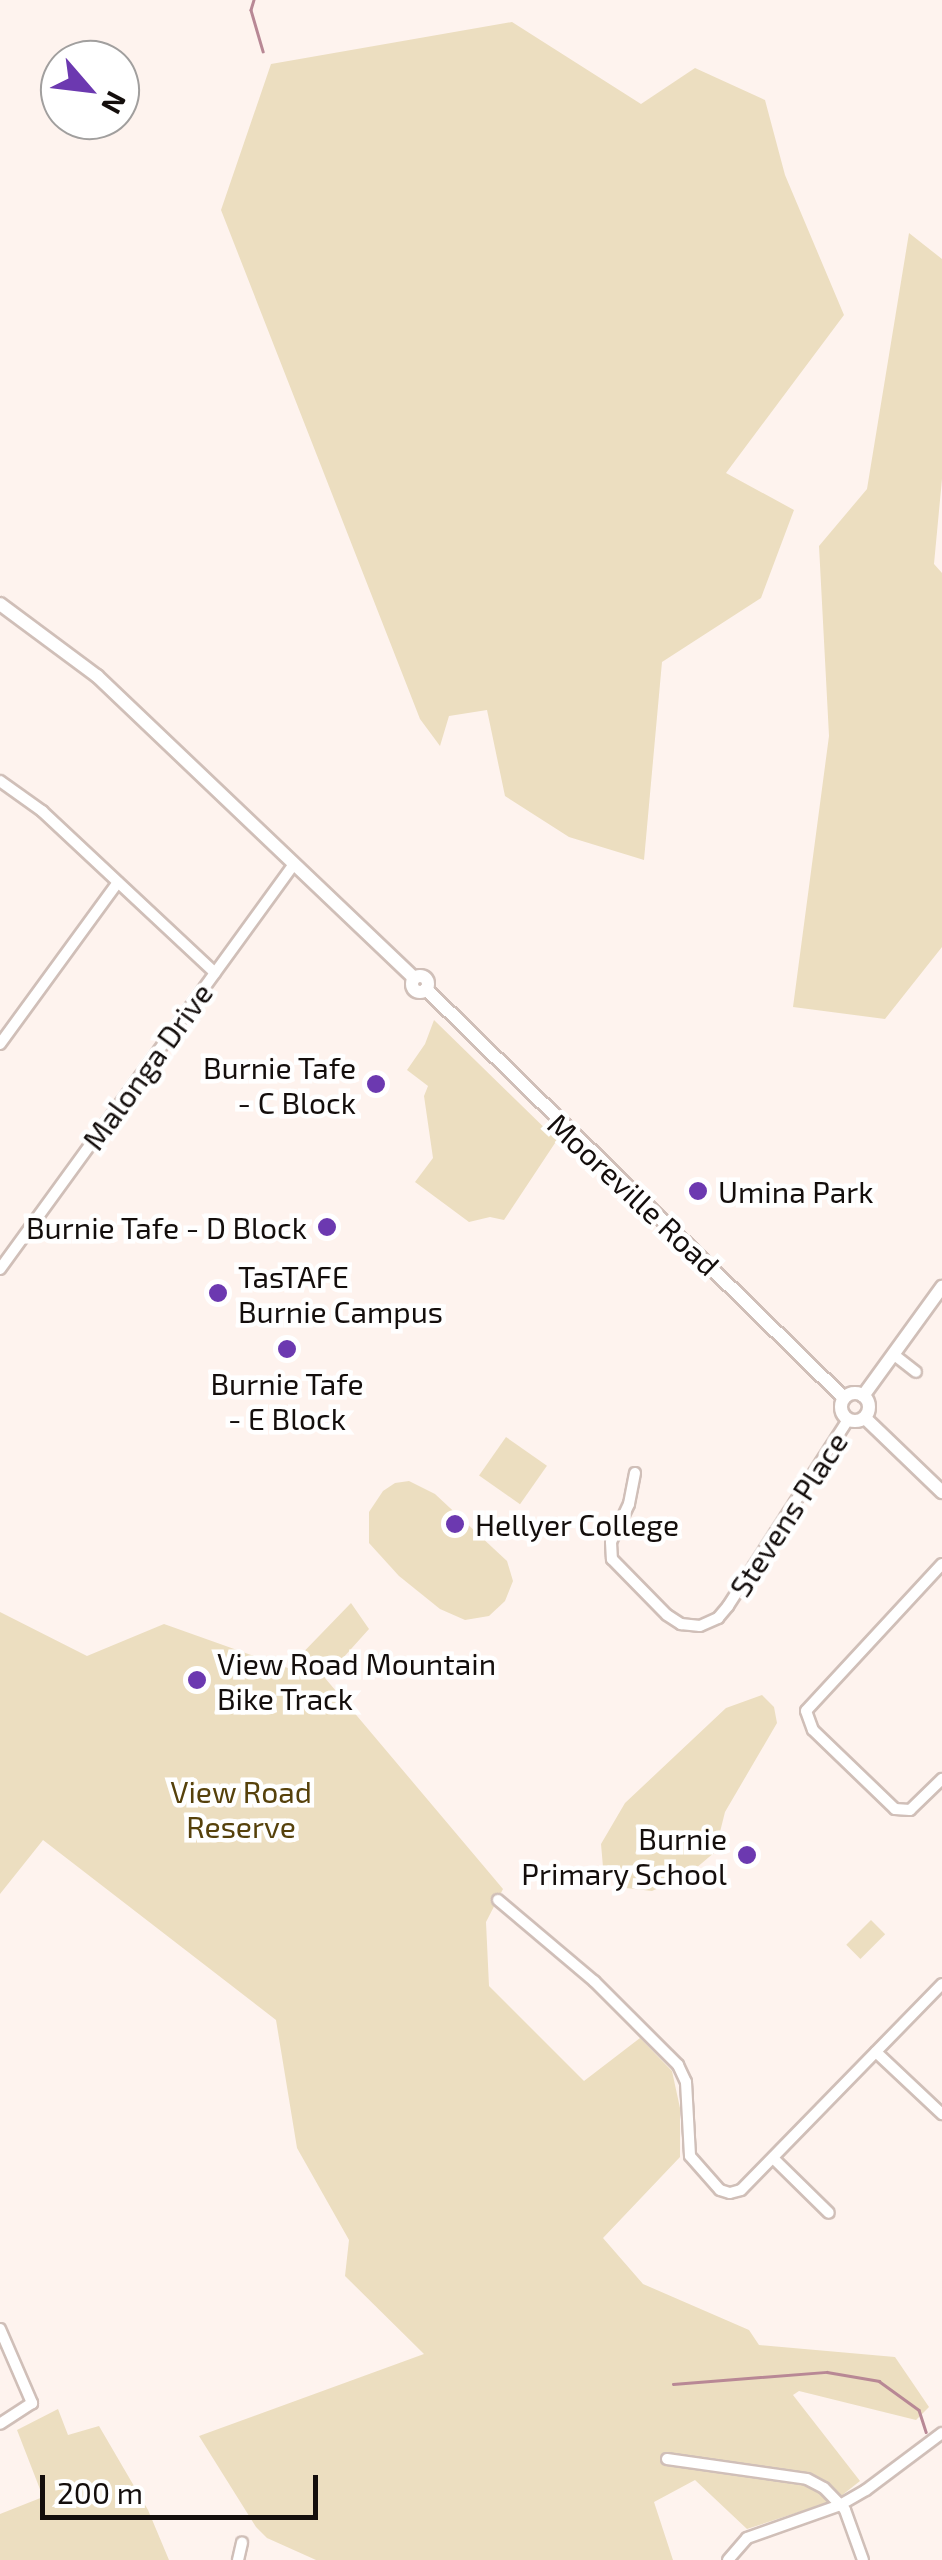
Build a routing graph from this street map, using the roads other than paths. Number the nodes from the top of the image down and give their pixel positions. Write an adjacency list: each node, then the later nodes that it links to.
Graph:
1 (0, 604): 3 (main road, Mooreville Road)
2 (0, 781): 4 (street)
3 (294, 864): 5 (street, Malonga Drive); 12 (main road, Mooreville Road)
4 (118, 882): 5 (street); 6 (street)
5 (215, 973): 7 (street, Malonga Drive)
6 (0, 1044)
7 (0, 1269)
8 (942, 1287): 9 (main road)
9 (893, 1354): 10 (street); 11 (main road)
10 (916, 1372)
11 (864, 1396): 12 (main road); 13 (main road)
12 (844, 1398): 14 (main road)
13 (865, 1418): 14 (main road); 16 (main road)
14 (848, 1420): 15 (street, Stevens Place)
15 (635, 1472)
16 (942, 1492)
17 (942, 1564): 18 (street)
18 (942, 1779)
19 (498, 1900): 23 (street)
20 (942, 1984): 21 (street)
21 (876, 2052): 22 (street); 23 (street)
22 (942, 2114)
23 (773, 2158): 24 (street)
24 (829, 2212)
25 (0, 2329): 26 (street)
26 (0, 2424)
27 (942, 2434): 29 (street)
28 (667, 2459): 29 (street)
29 (840, 2505): 32 (street); 33 (street)
30 (242, 2542): 31 (street)
31 (238, 2560)
32 (728, 2560)
33 (863, 2560)

